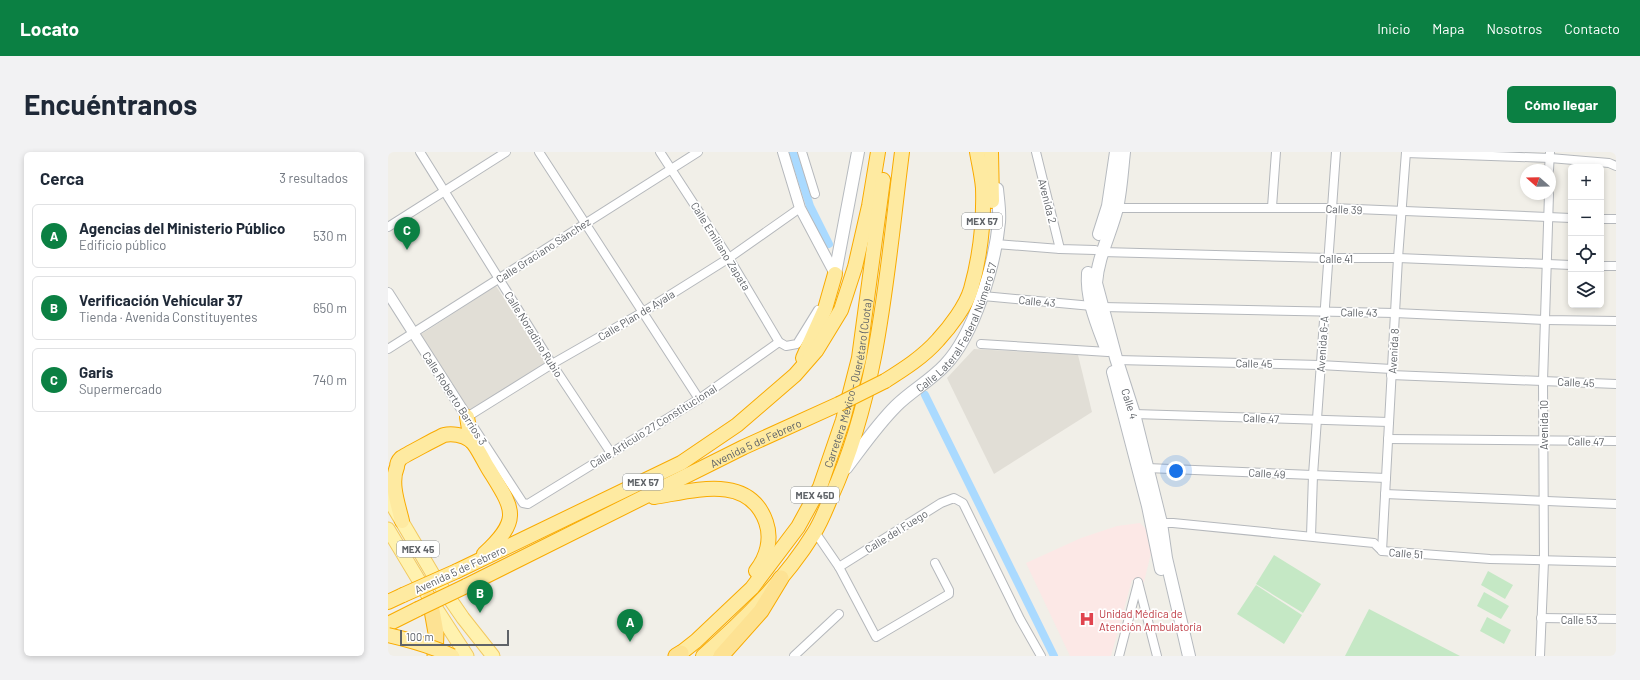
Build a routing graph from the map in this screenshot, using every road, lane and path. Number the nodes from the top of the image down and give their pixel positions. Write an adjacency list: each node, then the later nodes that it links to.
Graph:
1 (420, 152): 23 (street, Calle Noradino Rubio)
2 (506, 152): 23 (street)
3 (539, 152): 35 (street)
4 (660, 152): 22 (street, Calle Emiliano Zapata)
5 (698, 152): 22 (street, Calle Graciano Sánchez)
6 (783, 152): 27 (street)
7 (802, 152): 24 (street)
8 (858, 152): 47 (main road)
9 (878, 152): 65 (highway, Avenida 5 de Febrero / MEX 57)
10 (887, 152): 108 (highway, Carretera México - Querétaro (Cuota) / MEX 45D)
11 (902, 152): 79 (highway, Carretera México - Querétaro (Cuota) / MEX 45D)
12 (977, 152): 50 (highway, Avenida 5 de Febrero / MEX 57)
13 (992, 152): 37 (main road, Calle Lateral Federal Número 57); 50 (highway)
14 (1036, 152): 38 (street, Avenida 2)
15 (1116, 152): 39 (main road, Calle 4)
16 (1124, 152): 28 (main road, Calle 4)
17 (1276, 152): 26 (street)
18 (1336, 152): 29 (street, Avenida 6-A)
19 (1406, 153): 20 (street); 30 (street, Avenida 8)
20 (1550, 155): 21 (street)
21 (1616, 166)
22 (671, 169): 35 (street, Calle Graciano Sánchez); 40 (street, Calle Emiliano Zapata)
23 (444, 192): 36 (street); 48 (street, Calle Noradino Rubio)
24 (815, 194)
25 (1549, 200): 31 (street, Avenida 10)
26 (1272, 207): 28 (street, Calle 39); 29 (street, Calle 39)
27 (800, 208): 40 (street, Calle Plan de Ayala); 47 (street)
28 (1117, 208): 39 (main road, Calle 4)
29 (1332, 208): 30 (street, Calle 39); 41 (street, Avenida 6-A)
30 (1401, 210): 31 (street, Calle 39); 42 (street, Avenida 8)
31 (1548, 218): 32 (street, Calle 39); 43 (street, Avenida 10)
32 (1568, 218)
33 (1604, 219): 34 (street)
34 (1616, 219)
35 (584, 224): 48 (street, Calle Graciano Sánchez); 52 (street)
36 (388, 227)
37 (996, 244): 38 (street, Calle 41); 50 (main road, Calle Lateral Federal Número 57)
38 (1060, 249): 39 (street, Calle 41)
39 (1098, 251): 41 (street, Calle 41); 51 (main road, Calle 4)
40 (730, 258): 52 (street, Calle Plan de Ayala); 58 (street, Calle Emiliano Zapata)
41 (1328, 258): 42 (street, Calle 41); 53 (street, Avenida 6-A)
42 (1398, 258): 43 (street, Calle 41); 54 (street, Avenida 8)
43 (1548, 264): 44 (street, Calle 41); 55 (street, Avenida 10)
44 (1568, 265)
45 (1604, 266): 46 (street)
46 (1616, 266)
47 (835, 274): 58 (street); 65 (highway)
48 (499, 279): 57 (street, Calle Graciano Sánchez); 62 (street, Calle Noradino Rubio)
49 (388, 293): 57 (street, Calle Roberto Barrios 3)
50 (977, 293): 51 (street, Calle 43); 79 (main road, Calle Lateral Federal Número 57); 84 (highway, Avenida 5 de Febrero / MEX 57, bridge)
51 (1097, 306): 53 (street, Calle 43); 61 (main road, Calle 4)
52 (643, 312): 62 (street, Calle Plan de Ayala); 68 (street)
53 (1324, 312): 54 (street, Calle 43); 63 (street, Avenida 6-A)
54 (1395, 312): 55 (street, Calle 43); 64 (street, Avenida 8)
55 (1545, 320): 56 (street, Calle 43); 66 (street, Avenida 10)
56 (1616, 321)
57 (413, 333): 60 (street, Calle Graciano Sánchez); 70 (street, Calle Roberto Barrios 3)
58 (780, 342): 68 (street, Calle Artículo 27 Constitucional)
59 (981, 344): 61 (street, Calle 45)
60 (388, 348)
61 (1112, 356): 63 (street, Calle 45); 69 (main road, Calle 4); 89 (main road, Calle 4)
62 (552, 364): 70 (street, Calle Plan de Ayala); 77 (street, Calle Noradino Rubio)
63 (1320, 365): 64 (street, Calle 45); 71 (street, Avenida 6-A)
64 (1392, 372): 66 (street, Calle 45); 72 (street, Avenida 8)
65 (795, 375): 96 (highway, Avenida 5 de Febrero / MEX 57)
66 (1543, 381): 67 (street, Calle 45); 74 (street, Avenida 10)
67 (1616, 384)
68 (699, 399): 77 (street, Calle Artículo 27 Constitucional)
69 (1134, 414): 71 (street, Calle 47); 78 (main road, Calle 4)
70 (467, 417): 75 (highway); 86 (street, Calle Roberto Barrios 3)
71 (1318, 419): 72 (street, Calle 47); 80 (street, Avenida 6-A)
72 (1389, 422): 73 (street, Avenida 8)
73 (1388, 439): 74 (street, Calle 47); 81 (street, Avenida 8)
74 (1543, 440): 76 (street, Calle 47); 85 (street, Avenida 10)
75 (472, 441): 88 (highway); 96 (highway)
76 (1616, 441)
77 (611, 453): 86 (street, Calle Artículo 27 Constitucional)
78 (1147, 468): 80 (street, Calle 49); 89 (main road, Calle 4)
79 (843, 472): 91 (highway, Carretera México - Querétaro (Cuota) / MEX 45D)
80 (1313, 476): 81 (street, Calle 49); 92 (street, Avenida 6-A)
81 (1386, 478): 82 (street, Avenida 8)
82 (1385, 494): 85 (street); 93 (street, Avenida 8)
83 (388, 498): 88 (main road)
84 (639, 500): 106 (highway, Avenida 5 de Febrero / MEX 57, bridge); 108 (highway)
85 (1542, 500): 87 (street); 94 (street, Avenida 10)
86 (523, 503)
87 (1616, 504)
88 (402, 521): 113 (main road, MEX 45)
89 (1157, 523): 92 (street, Calle 51); 121 (main road, Calle 4); 122 (main road, Calle 4)
90 (388, 529): 100 (main road, MEX 45)
91 (815, 532): 98 (street); 99 (highway, Carretera México - Querétaro (Cuota) / MEX 45D)
92 (1311, 536): 93 (street, Calle 51)
93 (1382, 551): 94 (street, Calle 51)
94 (1544, 561): 95 (street, Calle 51); 104 (street, Avenida 10)
95 (1616, 562)
96 (474, 564): 101 (highway, Avenida 5 de Febrero / MEX 57, bridge)
97 (935, 564): 98 (street)
98 (839, 567): 118 (street, Calle del Fuego)
99 (781, 578): 102 (highway); 114 (highway, Carretera México - Querétaro (Cuota) / MEX 45D)
100 (430, 599): 110 (highway); 112 (main road, MEX 45)
101 (393, 600)
102 (761, 611): 115 (highway); 116 (street)
103 (839, 614): 117 (street)
104 (1541, 618): 105 (street, Calle 53); 123 (street, Avenida 10)
105 (1616, 619)
106 (388, 624)
107 (388, 635): 111 (highway, bridge)
108 (696, 641): 109 (highway, Carretera México - Querétaro (Cuota) / MEX 45D)
109 (678, 655)
110 (435, 656)
111 (452, 656)
112 (468, 656)
113 (493, 656)
114 (703, 656)
115 (721, 656)
116 (731, 656)
117 (794, 656)
118 (1041, 656)
119 (1119, 656): 120 (street)
120 (1158, 656)
121 (1181, 656)
122 (1189, 656)
123 (1540, 656)

